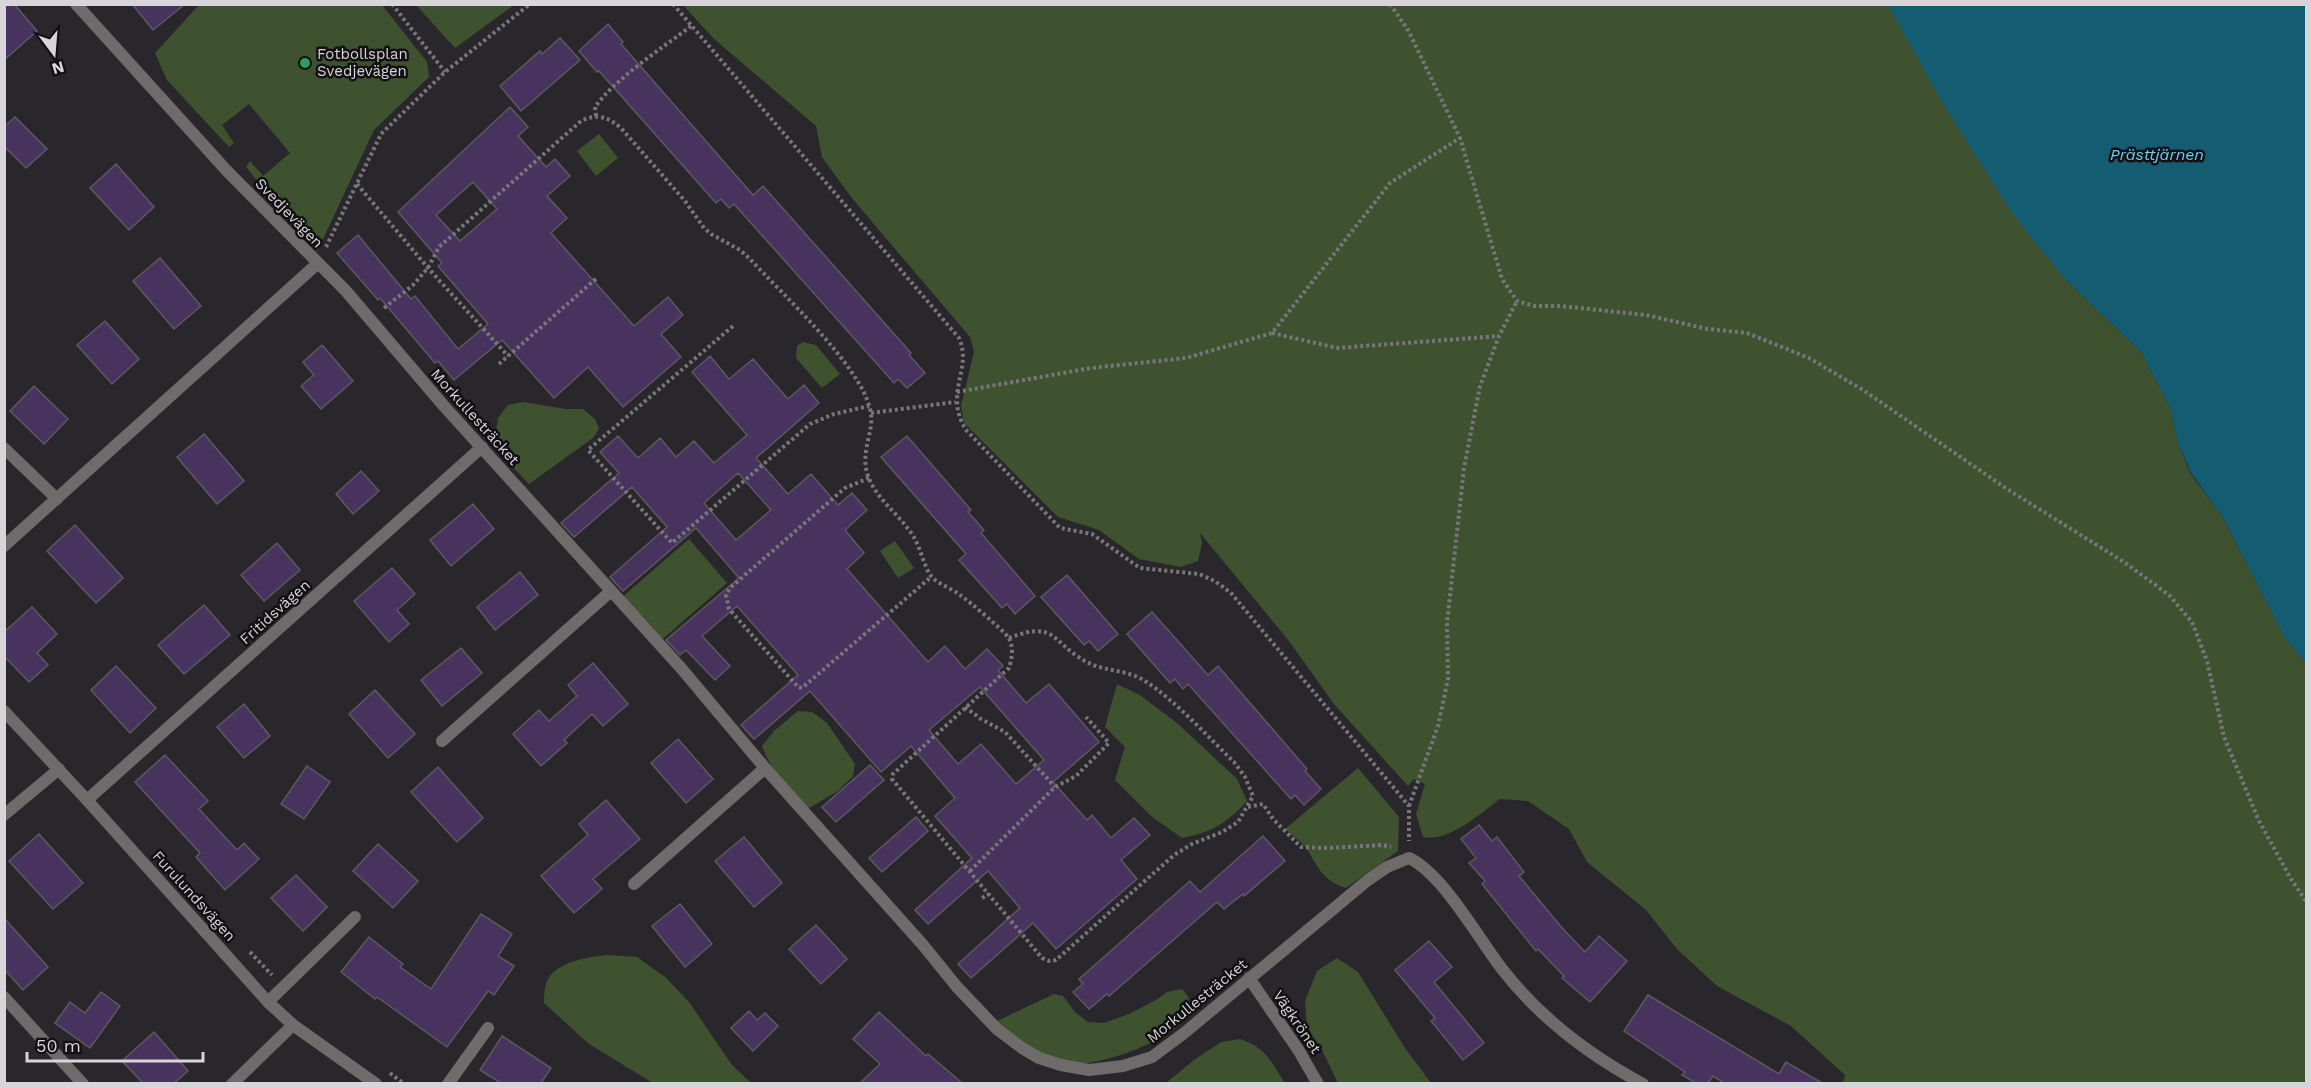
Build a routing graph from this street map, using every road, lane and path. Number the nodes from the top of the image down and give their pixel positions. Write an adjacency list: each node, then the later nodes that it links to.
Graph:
1 (76, 4): 11 (street, Svedjevägen)
2 (392, 4): 7 (path)
3 (530, 4): 7 (path)
4 (673, 4): 6 (path)
5 (1390, 4): 9 (path)
6 (691, 26): 8 (path); 21 (path)
7 (445, 72): 10 (path)
8 (596, 116): 12 (path); 23 (path)
9 (1460, 138): 14 (path); 17 (path)
10 (357, 184): 11 (path); 12 (path)
11 (317, 264): 15 (street, Morkullesträcket); 28 (street, Svedjevägen)
12 (428, 268): 15 (path); 19 (path)
13 (597, 278): 19 (path)
14 (1517, 301): 18 (path); 49 (path)
15 (370, 321): 25 (street, Morkullesträcket)
16 (733, 326): 23 (path)
17 (1272, 333): 18 (path); 21 (path)
18 (1499, 336): 41 (path)
19 (508, 356): 20 (path)
20 (499, 364)
21 (957, 392): 22 (path)
22 (956, 402): 24 (path); 41 (path)
23 (869, 406): 24 (path)
24 (871, 413): 27 (path)
25 (482, 447): 31 (street, Morkullesträcket); 40 (street, Fritidsvägen)
26 (4, 448): 28 (street)
27 (869, 478): 30 (path); 30 (path)
28 (57, 499): 29 (street, Svedjevägen)
29 (4, 546)
30 (931, 577): 32 (path)
31 (611, 591): 36 (street); 37 (street, Morkullesträcket)
32 (1009, 638): 33 (path); 42 (path)
33 (965, 707): 39 (path); 45 (path)
34 (4, 711): 38 (street, Furulundsvägen)
35 (1086, 717): 39 (path)
36 (442, 741)
37 (765, 768): 46 (street); 52 (street, Morkullesträcket)
38 (59, 769): 40 (street, Furulundsvägen); 43 (street)
39 (1055, 787): 45 (path)
40 (87, 800): 55 (street, Furulundsvägen)
41 (1409, 806): 44 (path)
42 (1248, 807): 44 (path); 47 (path)
43 (4, 816)
44 (1409, 858): 52 (street, Morkullesträcket); 65 (street)
45 (970, 871): 47 (path)
46 (634, 884)
47 (989, 894): 48 (path)
48 (982, 898)
49 (2307, 901)
50 (355, 917): 53 (street)
51 (244, 945): 53 (path)
52 (1249, 978): 64 (street, Vägkrönet)
53 (283, 987): 55 (street)
54 (4, 997): 59 (street)
55 (268, 1002): 56 (street, Furulundsvägen)
56 (293, 1025): 60 (street); 61 (street, Furulundsvägen)
57 (488, 1028): 63 (street)
58 (385, 1070): 62 (path)
59 (83, 1083)
60 (232, 1083)
61 (376, 1083)
62 (404, 1083)
63 (448, 1083)
64 (1318, 1083)
65 (1643, 1083)

